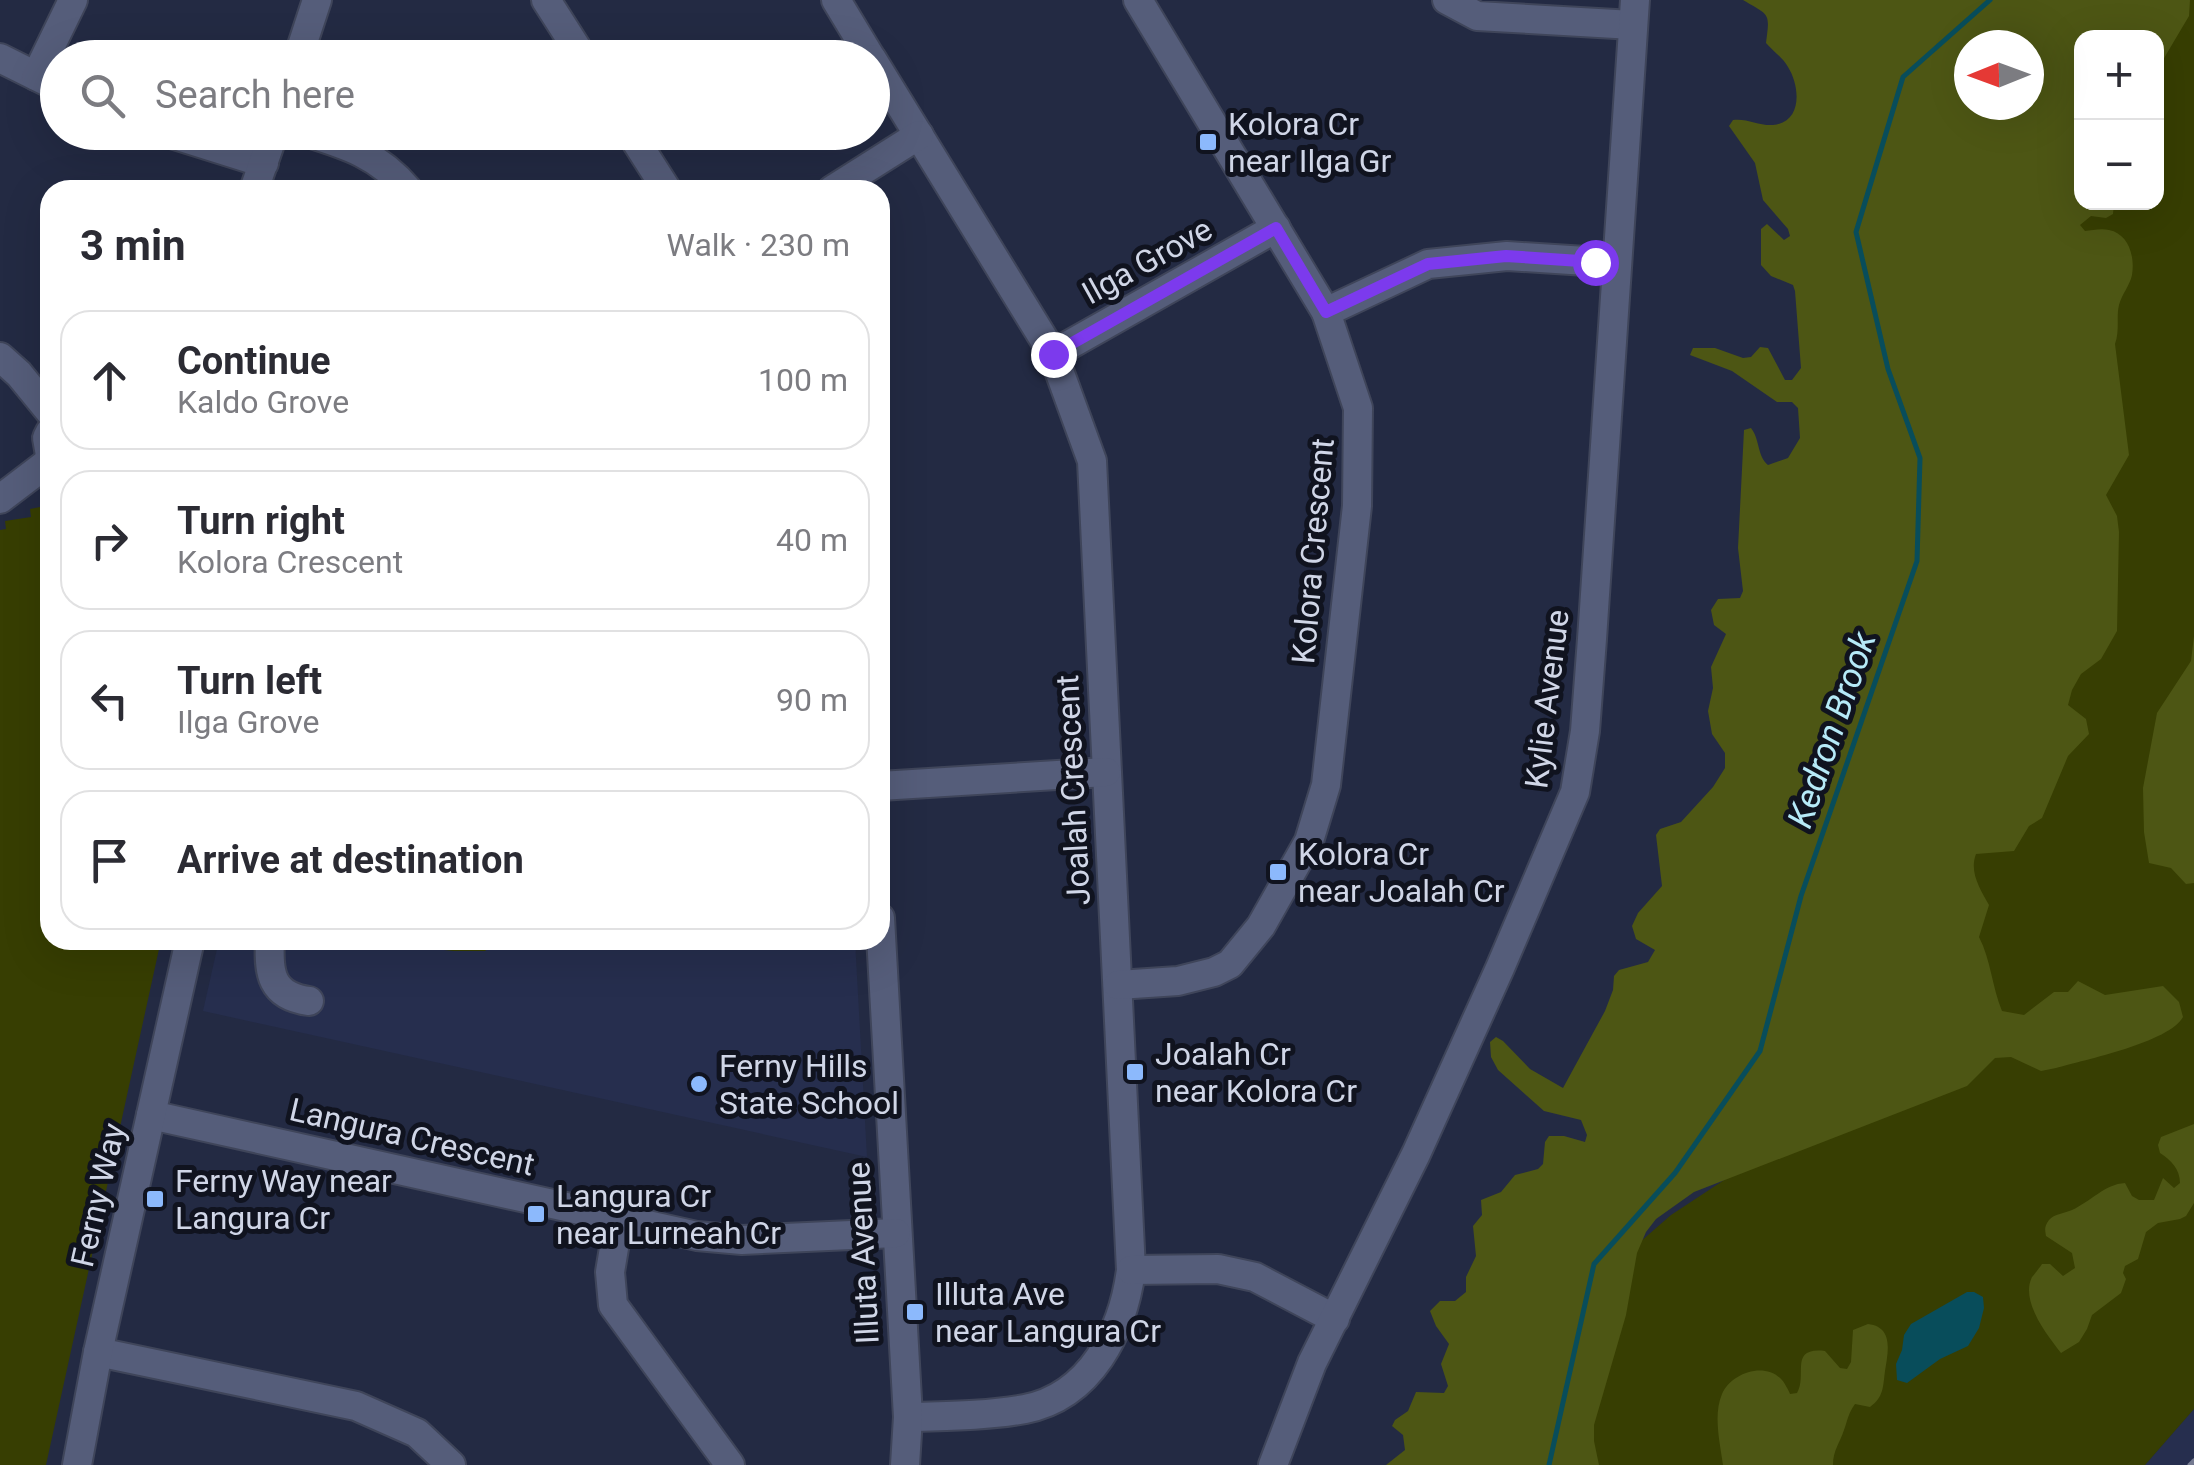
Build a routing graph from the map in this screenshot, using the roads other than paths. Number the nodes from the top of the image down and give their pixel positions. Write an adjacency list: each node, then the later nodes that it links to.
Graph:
1 (73, 0): 8 (street)
2 (317, 0): 9 (street)
3 (546, 0): 10 (street)
4 (836, 0): 11 (street, Joalah Crescent)
5 (1138, 0): 25 (street, Kolora Crescent)
6 (1447, 0): 7 (street)
7 (1634, 12): 26 (street, Kylie Avenue)
8 (60, 40)
9 (304, 40)
10 (572, 40)
11 (861, 40)
12 (0, 58): 13 (street)
13 (40, 79)
14 (890, 87): 15 (street, Joalah Crescent)
15 (919, 135): 24 (street); 28 (street, Joalah Crescent)
16 (222, 150): 20 (street)
17 (268, 150): 20 (street)
18 (356, 150): 22 (street)
19 (641, 150): 23 (street)
20 (264, 163): 21 (street)
21 (258, 180)
22 (400, 180)
23 (661, 180)
24 (848, 180)
25 (1276, 228): 27 (street, Kolora Crescent); 28 (street, Ilga Grove)
26 (1617, 263): 27 (street); 44 (street, Kylie Avenue)
27 (1326, 312): 38 (street, Kolora Crescent)
28 (1053, 354): 33 (street, Joalah Crescent)
29 (0, 357): 30 (street)
30 (40, 400)
31 (40, 466): 32 (street)
32 (0, 499)
33 (1106, 772): 34 (street); 38 (street, Joalah Crescent)
34 (890, 785)
35 (188, 950): 40 (street, Ferny Way)
36 (270, 950): 39 (street)
37 (882, 950): 42 (street, Illuta Avenue)
38 (1118, 985): 43 (street, Joalah Crescent)
39 (309, 1000)
40 (151, 1115): 41 (street, Langura Crescent); 45 (street, Ferny Way)
41 (618, 1218): 42 (street, Langura Crescent); 49 (street)
42 (896, 1233): 46 (street, Illuta Avenue)
43 (1131, 1270): 44 (street); 46 (street, Joalah Crescent)
44 (1334, 1318): 51 (street, Kylie Avenue)
45 (98, 1352): 47 (street, Ferny Way); 48 (street)
46 (908, 1417): 50 (street, Illuta Avenue)
47 (77, 1465)
48 (451, 1465)
49 (730, 1465)
50 (905, 1465)
51 (1272, 1465)

